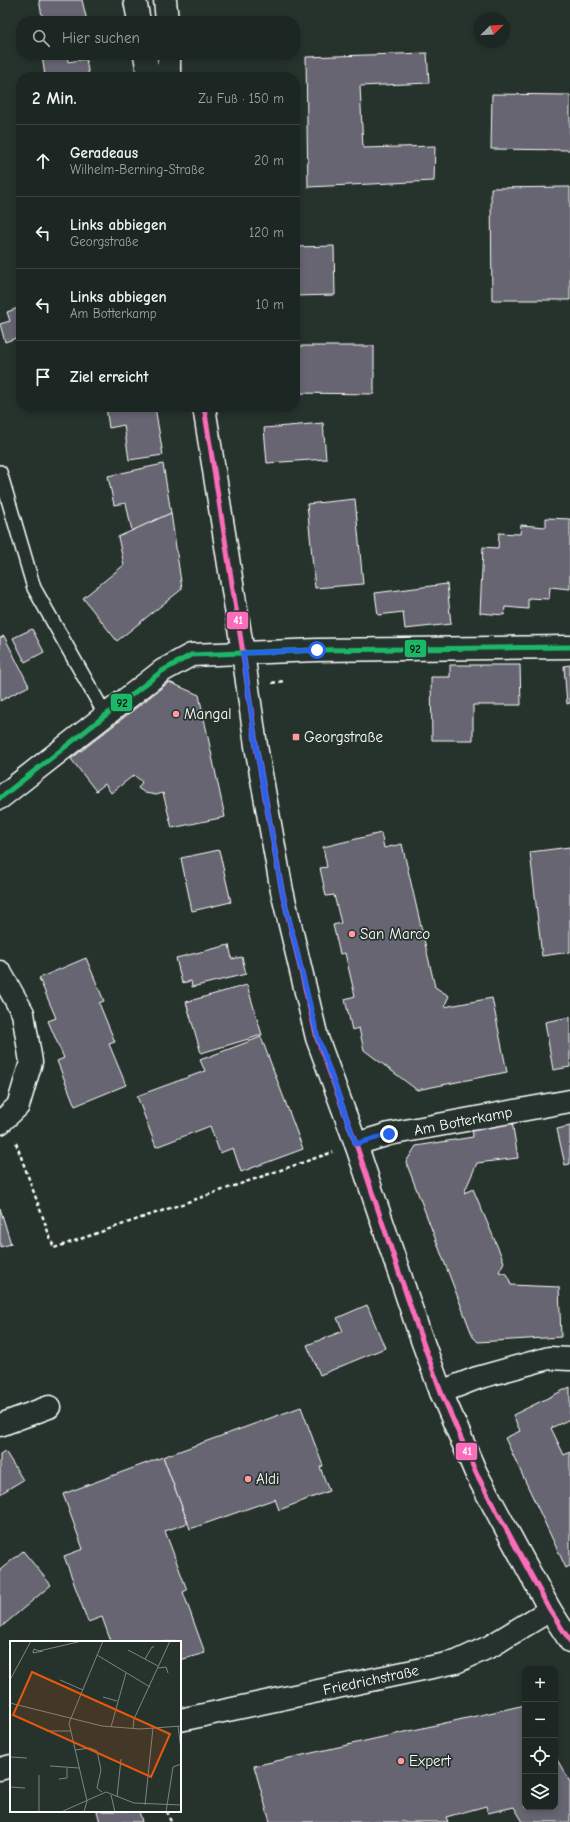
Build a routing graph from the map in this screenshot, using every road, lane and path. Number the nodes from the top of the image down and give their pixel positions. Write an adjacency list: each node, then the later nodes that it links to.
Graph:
1 (135, 0): 3 (street)
2 (165, 0): 4 (street)
3 (138, 16)
4 (167, 16)
5 (146, 60): 7 (street)
6 (169, 60): 8 (street)
7 (148, 72)
8 (169, 72)
9 (205, 412): 12 (street)
10 (0, 472): 13 (lane)
11 (570, 647): 12 (street)
12 (243, 653): 13 (street); 18 (street)
13 (106, 716): 14 (street)
14 (0, 798)
15 (0, 972): 17 (street)
16 (570, 1100): 18 (street, Am Botterkamp)
17 (3, 1120): 18 (path)
18 (356, 1144): 20 (street)
19 (570, 1359): 20 (street)
20 (441, 1392): 23 (street)
21 (49, 1407): 22 (street)
22 (0, 1425)
23 (550, 1610): 24 (street); 25 (street, Friedrichstraße)
24 (570, 1641)
25 (181, 1720)
26 (10, 1766): 27 (street)
27 (0, 1769)
28 (167, 1812): 29 (path)
29 (171, 1822)

